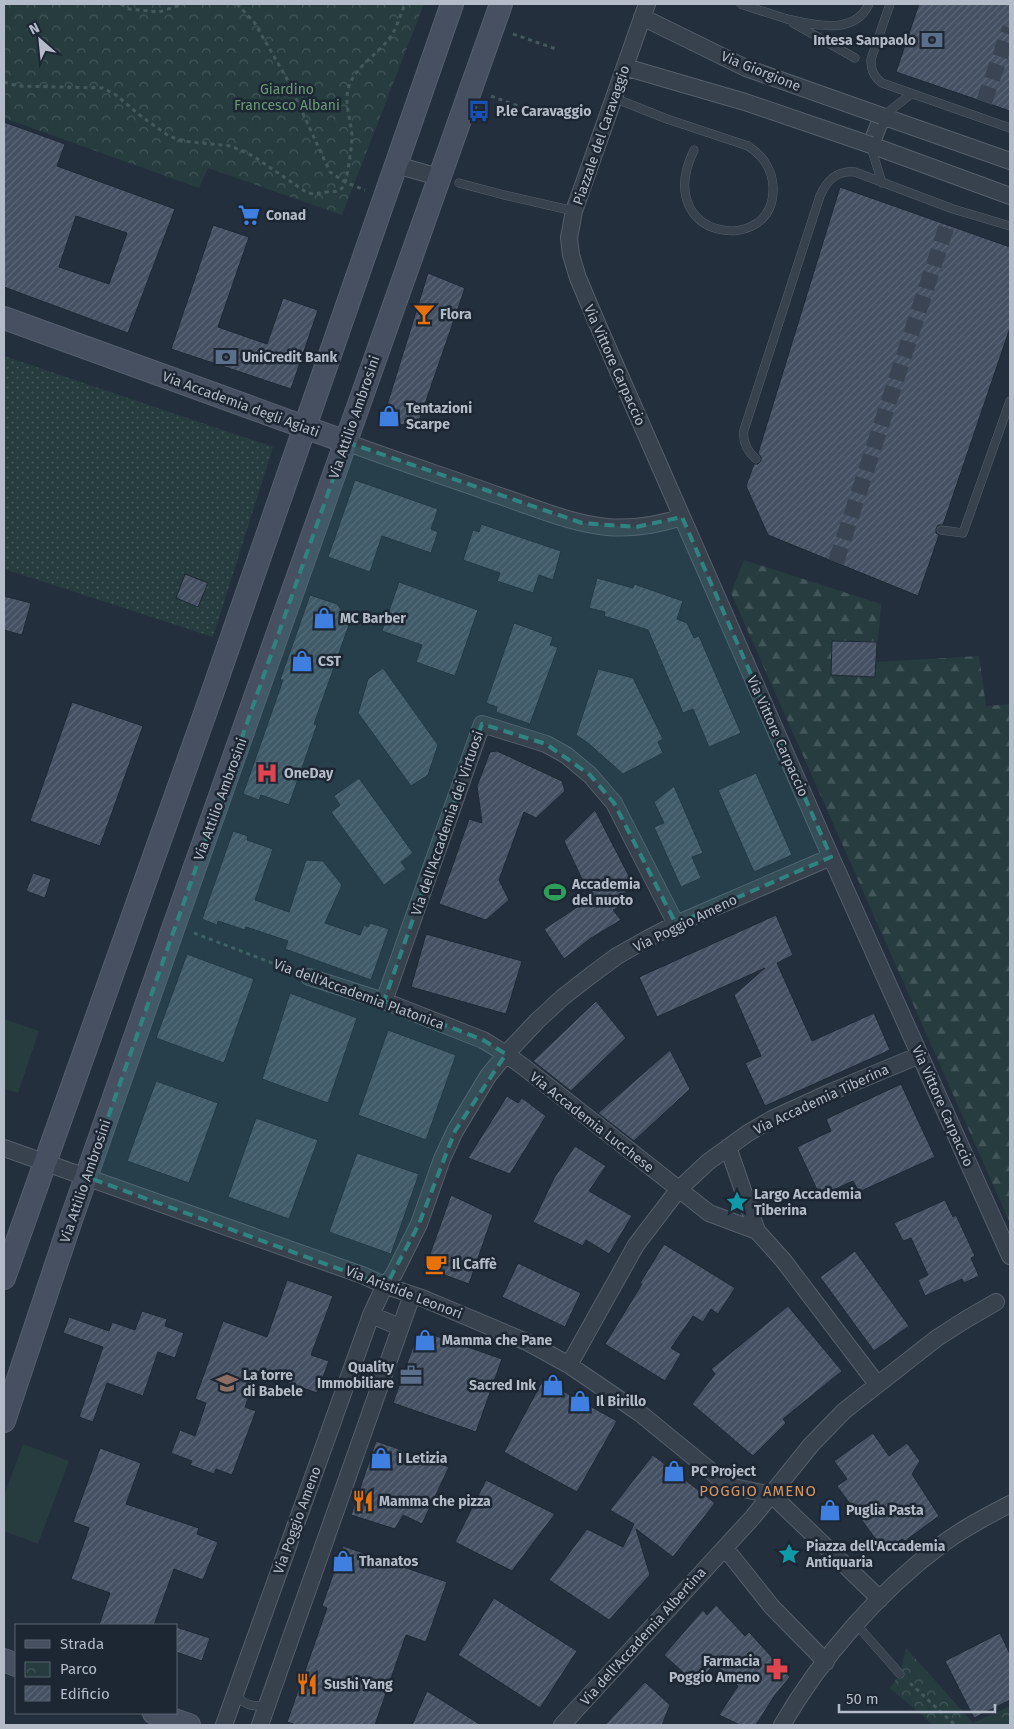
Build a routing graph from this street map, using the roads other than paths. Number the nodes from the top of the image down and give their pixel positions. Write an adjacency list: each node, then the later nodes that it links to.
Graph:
1 (452, 4): 17 (street)
2 (501, 4): 18 (street, Via Attilio Ambrosini)
3 (740, 4): 7 (lane, bridge)
4 (868, 4): 7 (lane)
5 (890, 4): 10 (lane)
6 (645, 10): 9 (street, Piazzale del Caravaggio); 12 (street, Via Giorgione, bridge)
7 (787, 20): 8 (lane)
8 (855, 58)
9 (625, 66): 11 (street, Piazzale del Caravaggio); 14 (street, bridge)
10 (911, 94): 12 (lane); 13 (lane)
11 (614, 98): 15 (lane, bridge); 21 (street, Piazzale del Caravaggio)
12 (882, 116): 14 (street); 16 (street, Via Giorgione)
13 (1010, 128)
14 (870, 145): 19 (lane); 20 (street)
15 (694, 150)
16 (1010, 161)
17 (396, 165): 18 (street); 25 (street)
18 (449, 180): 21 (lane, Piazzale del Caravaggio); 26 (street, Via Attilio Ambrosini)
19 (882, 183): 22 (lane); 27 (lane)
20 (1010, 196)
21 (574, 211): 28 (street, Via Vittore Carpaccio)
22 (1010, 226)
23 (4, 318): 25 (street, Via Accademia degli Agiati)
24 (1010, 401): 29 (lane)
25 (304, 427): 26 (street, Via Accademia degli Agiati); 38 (street)
26 (346, 442): 28 (street, Via Accademia degli Agiati); 39 (street, Via Attilio Ambrosini)
27 (756, 459)
28 (682, 516): 30 (street, Via Vittore Carpaccio)
29 (941, 530)
30 (831, 857): 31 (street, Via Poggio Ameno); 35 (street, Via Vittore Carpaccio)
31 (676, 924): 33 (street, Via dell'Accademia dei Virtuosi); 34 (street, Via Poggio Ameno)
32 (309, 977): 33 (street, Via dell'Accademia Platonica)
33 (384, 1002): 34 (street, Via dell'Accademia Platonica)
34 (506, 1054): 40 (street, Via Accademia Lucchese); 44 (street, Via Poggio Ameno)
35 (920, 1055): 36 (street, Via Accademia Tiberina); 42 (street, Via Vittore Carpaccio)
36 (728, 1147): 40 (street, Via Accademia Tiberina); 41 (street)
37 (4, 1148): 38 (street, Via Aristide Leonori)
38 (45, 1162): 39 (street, Via Aristide Leonori); 43 (street)
39 (87, 1177): 44 (street, Via Aristide Leonori); 51 (street, Via Attilio Ambrosini)
40 (678, 1190): 41 (street); 49 (street, Via Accademia Tiberina)
41 (756, 1231): 50 (street)
42 (1010, 1256)
43 (4, 1278)
44 (386, 1286): 45 (street, Via Aristide Leonori); 47 (street, Via Poggio Ameno)
45 (412, 1294): 48 (street); 49 (street, Via Aristide Leonori)
46 (996, 1302): 50 (street)
47 (371, 1316): 48 (street); 59 (street, Via Poggio Ameno)
48 (400, 1327): 60 (street)
49 (569, 1365): 52 (street, Via Aristide Leonori)
50 (877, 1384): 52 (street)
51 (4, 1421)
52 (772, 1495): 54 (street, Via dell'Accademia Albertina); 55 (street)
53 (1010, 1504): 55 (street)
54 (725, 1548): 57 (street); 65 (street, Via dell'Accademia Albertina)
55 (880, 1599): 56 (street)
56 (856, 1624): 57 (street); 58 (lane)
57 (826, 1662): 66 (street)
58 (900, 1674)
59 (236, 1693): 60 (lane); 63 (street, Via Poggio Ameno)
60 (267, 1705): 64 (street)
61 (157, 1714): 62 (street)
62 (189, 1725)
63 (224, 1725)
64 (260, 1725)
65 (562, 1725)
66 (782, 1725)

